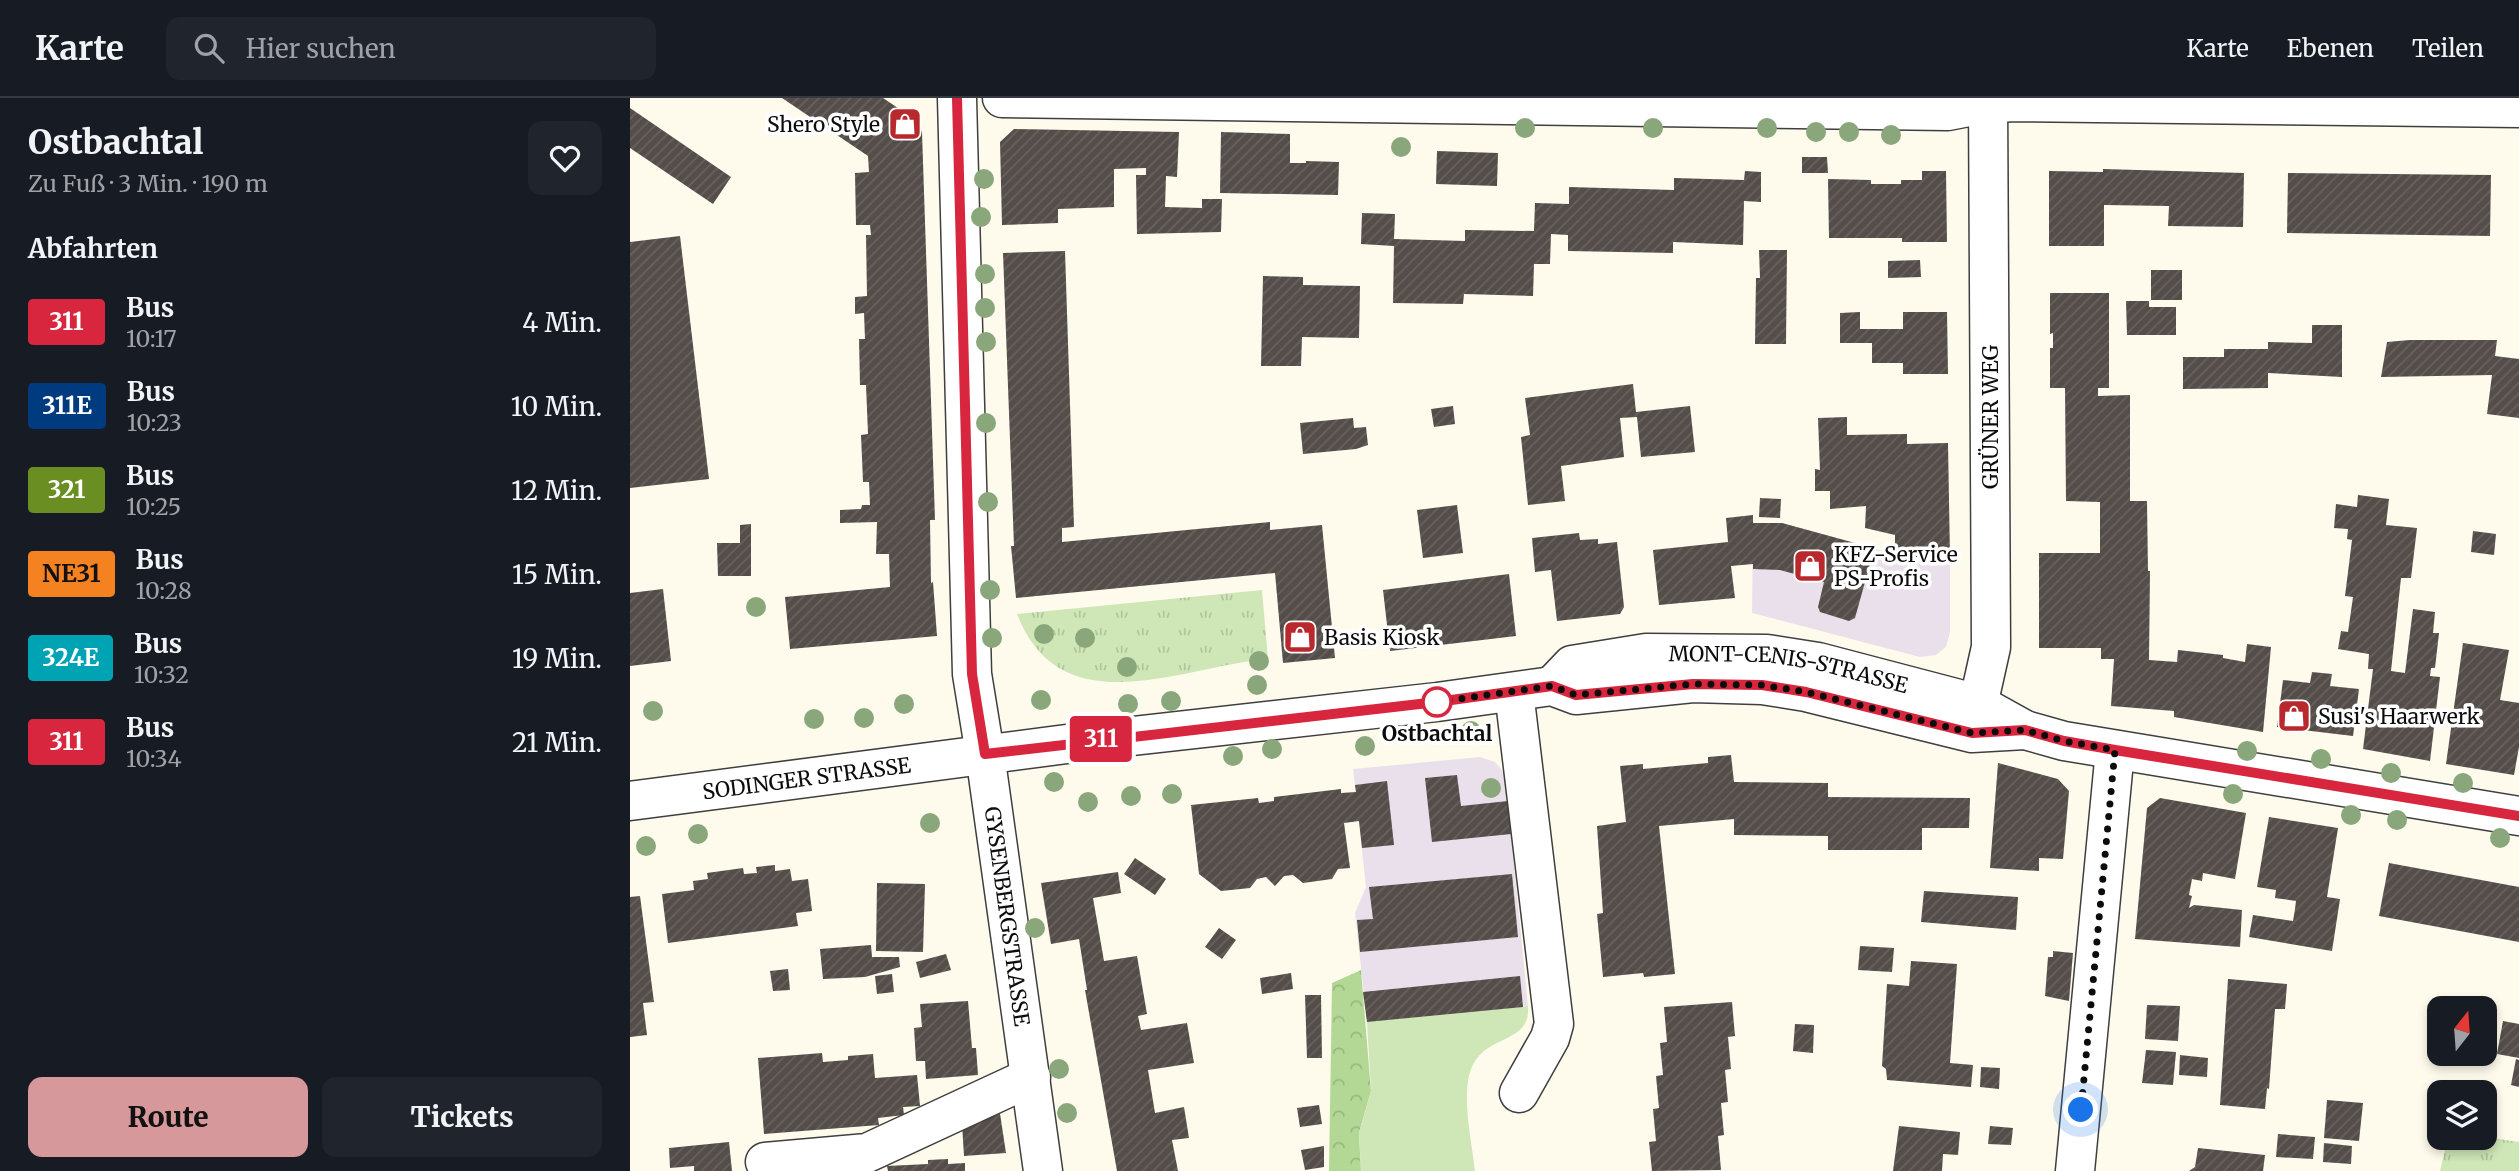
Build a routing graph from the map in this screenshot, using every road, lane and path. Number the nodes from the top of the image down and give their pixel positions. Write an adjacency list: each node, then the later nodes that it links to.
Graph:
1 (957, 98): 8 (street)
2 (1002, 98): 3 (street)
3 (1989, 100): 4 (street); 6 (street, GRÜNER WEG)
4 (2519, 108)
5 (1514, 692): 6 (street, MONT-CENIS-STRASSE); 8 (street, MONT-CENIS-STRASSE); 12 (street)
6 (1975, 719): 7 (street, MONT-CENIS-STRASSE)
7 (2115, 750): 10 (street, MONT-CENIS-STRASSE); 15 (street)
8 (985, 754): 9 (street, SODINGER STRASSE); 11 (street, GYSENBERGSTRASSE)
9 (630, 801)
10 (2519, 816)
11 (1031, 1077): 13 (street); 14 (street, GYSENBERGSTRASSE)
12 (1519, 1093)
13 (765, 1162)
14 (1043, 1171)
15 (2075, 1171)

